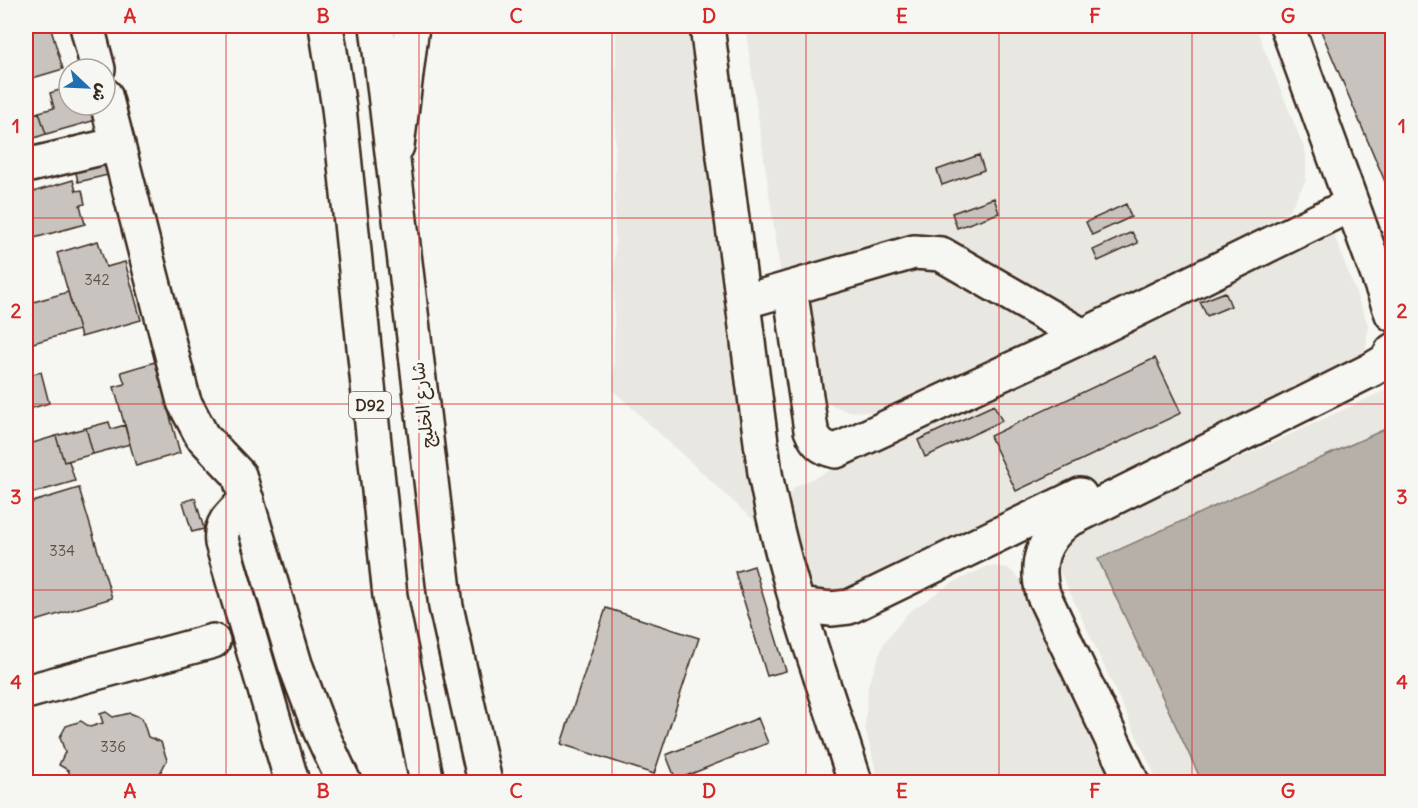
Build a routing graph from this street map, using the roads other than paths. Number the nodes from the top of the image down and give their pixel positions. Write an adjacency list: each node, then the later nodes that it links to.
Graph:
1 (87, 26): 9 (main road)
2 (309, 26): 10 (main road)
3 (326, 26): 10 (main road, D92)
4 (377, 26): 15 (main road, شارع الخليج)
5 (412, 26): 15 (main road)
6 (706, 26): 12 (main road)
7 (729, 26): 12 (main road)
8 (1287, 26): 16 (main road)
9 (95, 57)
10 (339, 108): 31 (main road, D92)
11 (111, 117): 13 (main road)
12 (720, 124): 18 (main road)
13 (118, 144): 14 (main road); 23 (main road)
14 (26, 166)
15 (395, 166): 32 (main road, شارع الخليج)
16 (1352, 204): 19 (main road); 20 (main road)
17 (790, 288): 18 (main road); 20 (main road); 20 (main road)
18 (743, 302): 24 (main road)
19 (1392, 315)
20 (1083, 336)
21 (1392, 351): 22 (main road)
22 (1150, 480): 24 (main road); 34 (main road)
23 (247, 500): 26 (main road); 27 (main road)
24 (796, 605): 33 (main road)
25 (213, 640): 28 (main road)
26 (295, 664): 27 (main road); 30 (main road)
27 (261, 675): 29 (main road)
28 (26, 692)
29 (292, 783)
30 (344, 783)
31 (428, 783)
32 (485, 783)
33 (855, 783)
34 (1132, 783)

